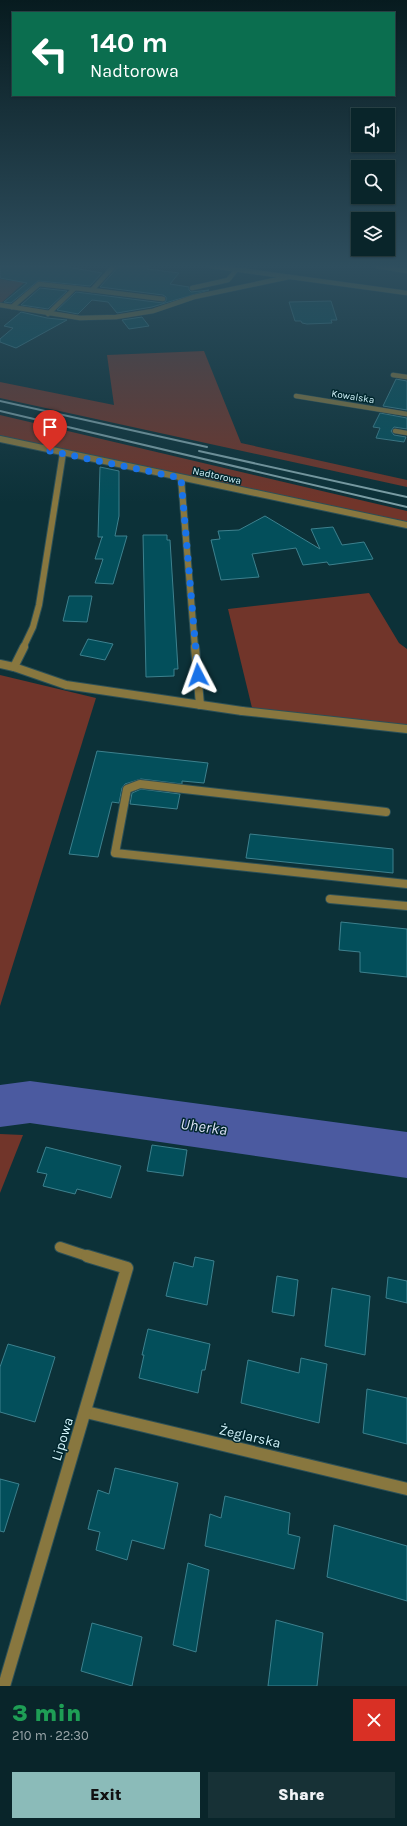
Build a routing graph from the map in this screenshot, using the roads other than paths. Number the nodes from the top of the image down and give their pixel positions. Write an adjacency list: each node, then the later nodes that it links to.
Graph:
1 (393, 375): 2 (street)
2 (407, 377)
3 (296, 396): 4 (street, Kowalska)
4 (407, 414)
5 (395, 431): 6 (street)
6 (407, 433)
7 (0, 439): 8 (street, Nadtorowa)
8 (63, 454): 9 (street, Nadtorowa); 12 (street)
9 (181, 478): 10 (street, Nadtorowa); 13 (street)
10 (407, 525)
11 (0, 664): 12 (street)
12 (14, 667): 13 (street)
13 (200, 705): 14 (street)
14 (407, 728)
15 (386, 812): 16 (street)
16 (407, 884)
17 (330, 899): 18 (street)
18 (407, 906)
19 (60, 1247): 20 (street, Lipowa)
20 (86, 1412): 21 (street, Żeglarska); 22 (street, Lipowa)
21 (407, 1489)
22 (4, 1686)

